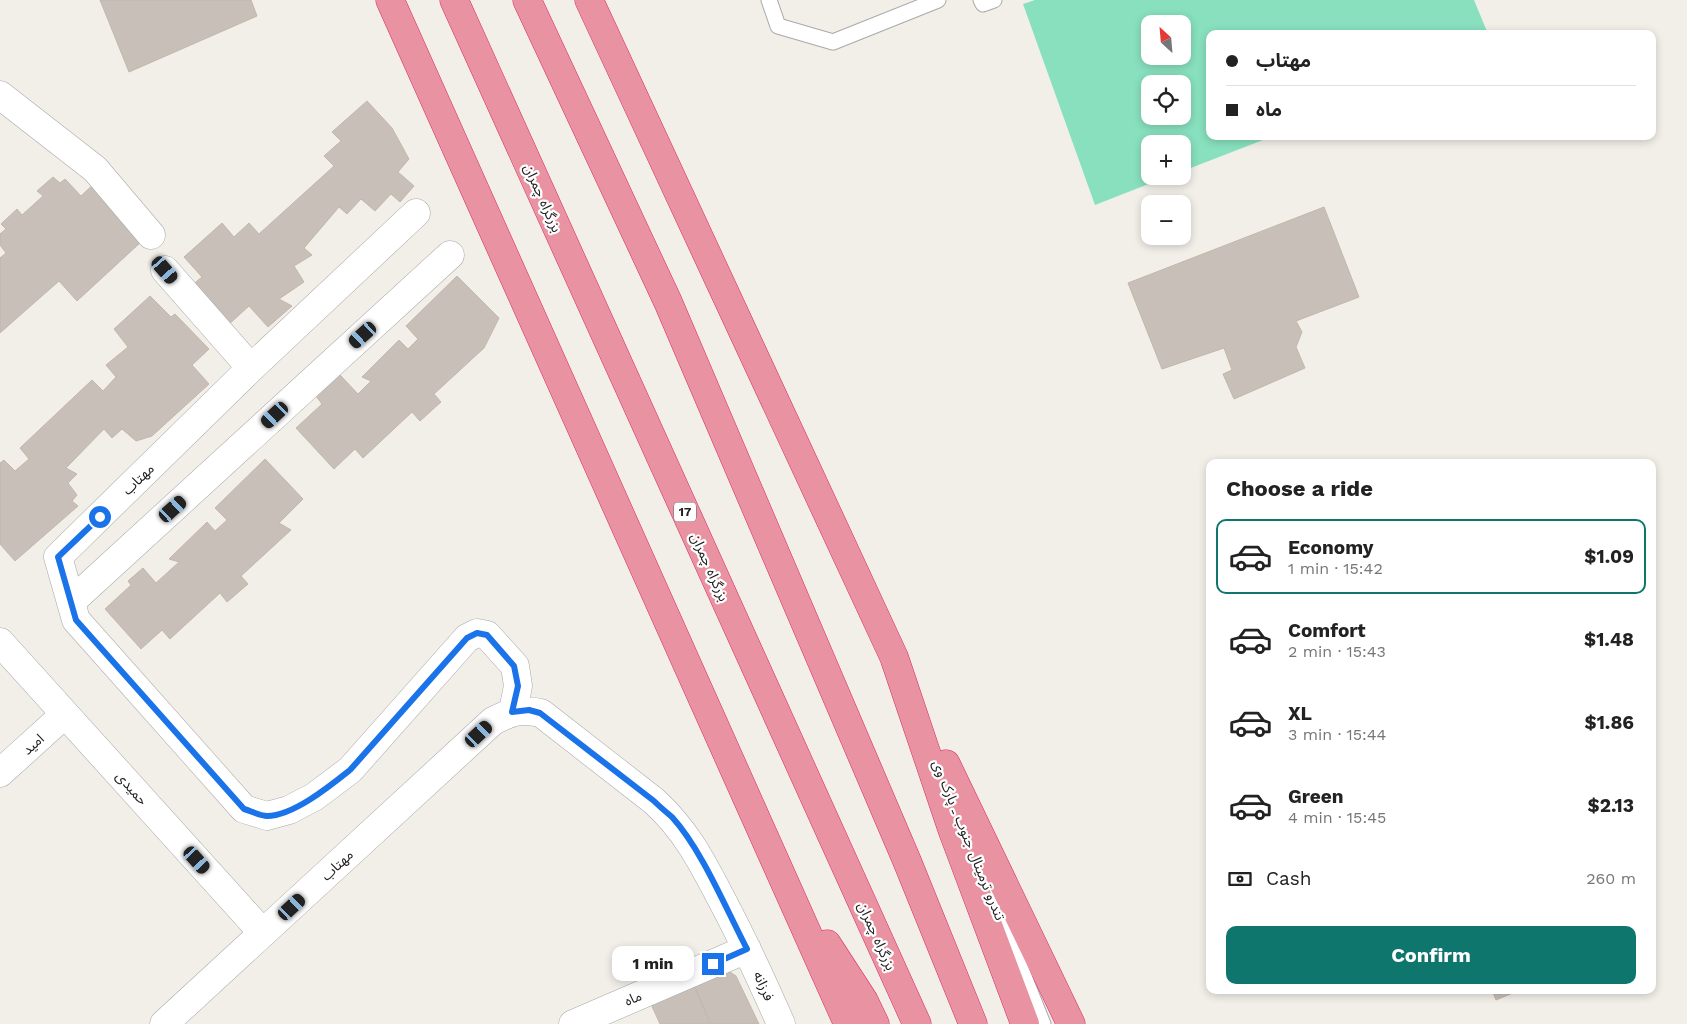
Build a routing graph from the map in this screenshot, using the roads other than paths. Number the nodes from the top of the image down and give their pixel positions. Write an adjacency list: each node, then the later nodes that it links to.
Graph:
1 (390, 0): 21 (highway)
2 (454, 0): 29 (highway, بزرگراه چمران / 17)
3 (527, 0): 30 (highway)
4 (589, 0): 17 (highway)
5 (768, 0): 6 (lane)
6 (938, 0)
7 (981, 0): 8 (lane)
8 (994, 0)
9 (0, 96): 11 (street)
10 (416, 213): 14 (street, مهتاب)
11 (151, 235)
12 (450, 254): 15 (street)
13 (165, 270): 14 (street)
14 (251, 368): 15 (street, مهتاب)
15 (71, 602): 18 (street, مهتاب)
16 (0, 642): 19 (street, حمیدی)
17 (894, 657): 31 (highway); 32 (lane, تندرو ترمینال جنوب ـ پارک وی); 33 (highway)
18 (512, 712): 22 (street, مهتاب); 23 (street, مهتاب)
19 (65, 714): 20 (street, امید); 22 (street, حمیدی)
20 (0, 773)
21 (781, 873): 27 (highway); 28 (highway)
22 (263, 933): 24 (street, مهتاب)
23 (747, 949): 25 (street, ماه); 26 (street, فرزانه)
24 (164, 1024)
25 (573, 1024)
26 (781, 1024)
27 (848, 1024)
28 (875, 1024)
29 (917, 1024)
30 (973, 1024)
31 (1025, 1024)
32 (1043, 1024)
33 (1071, 1024)

